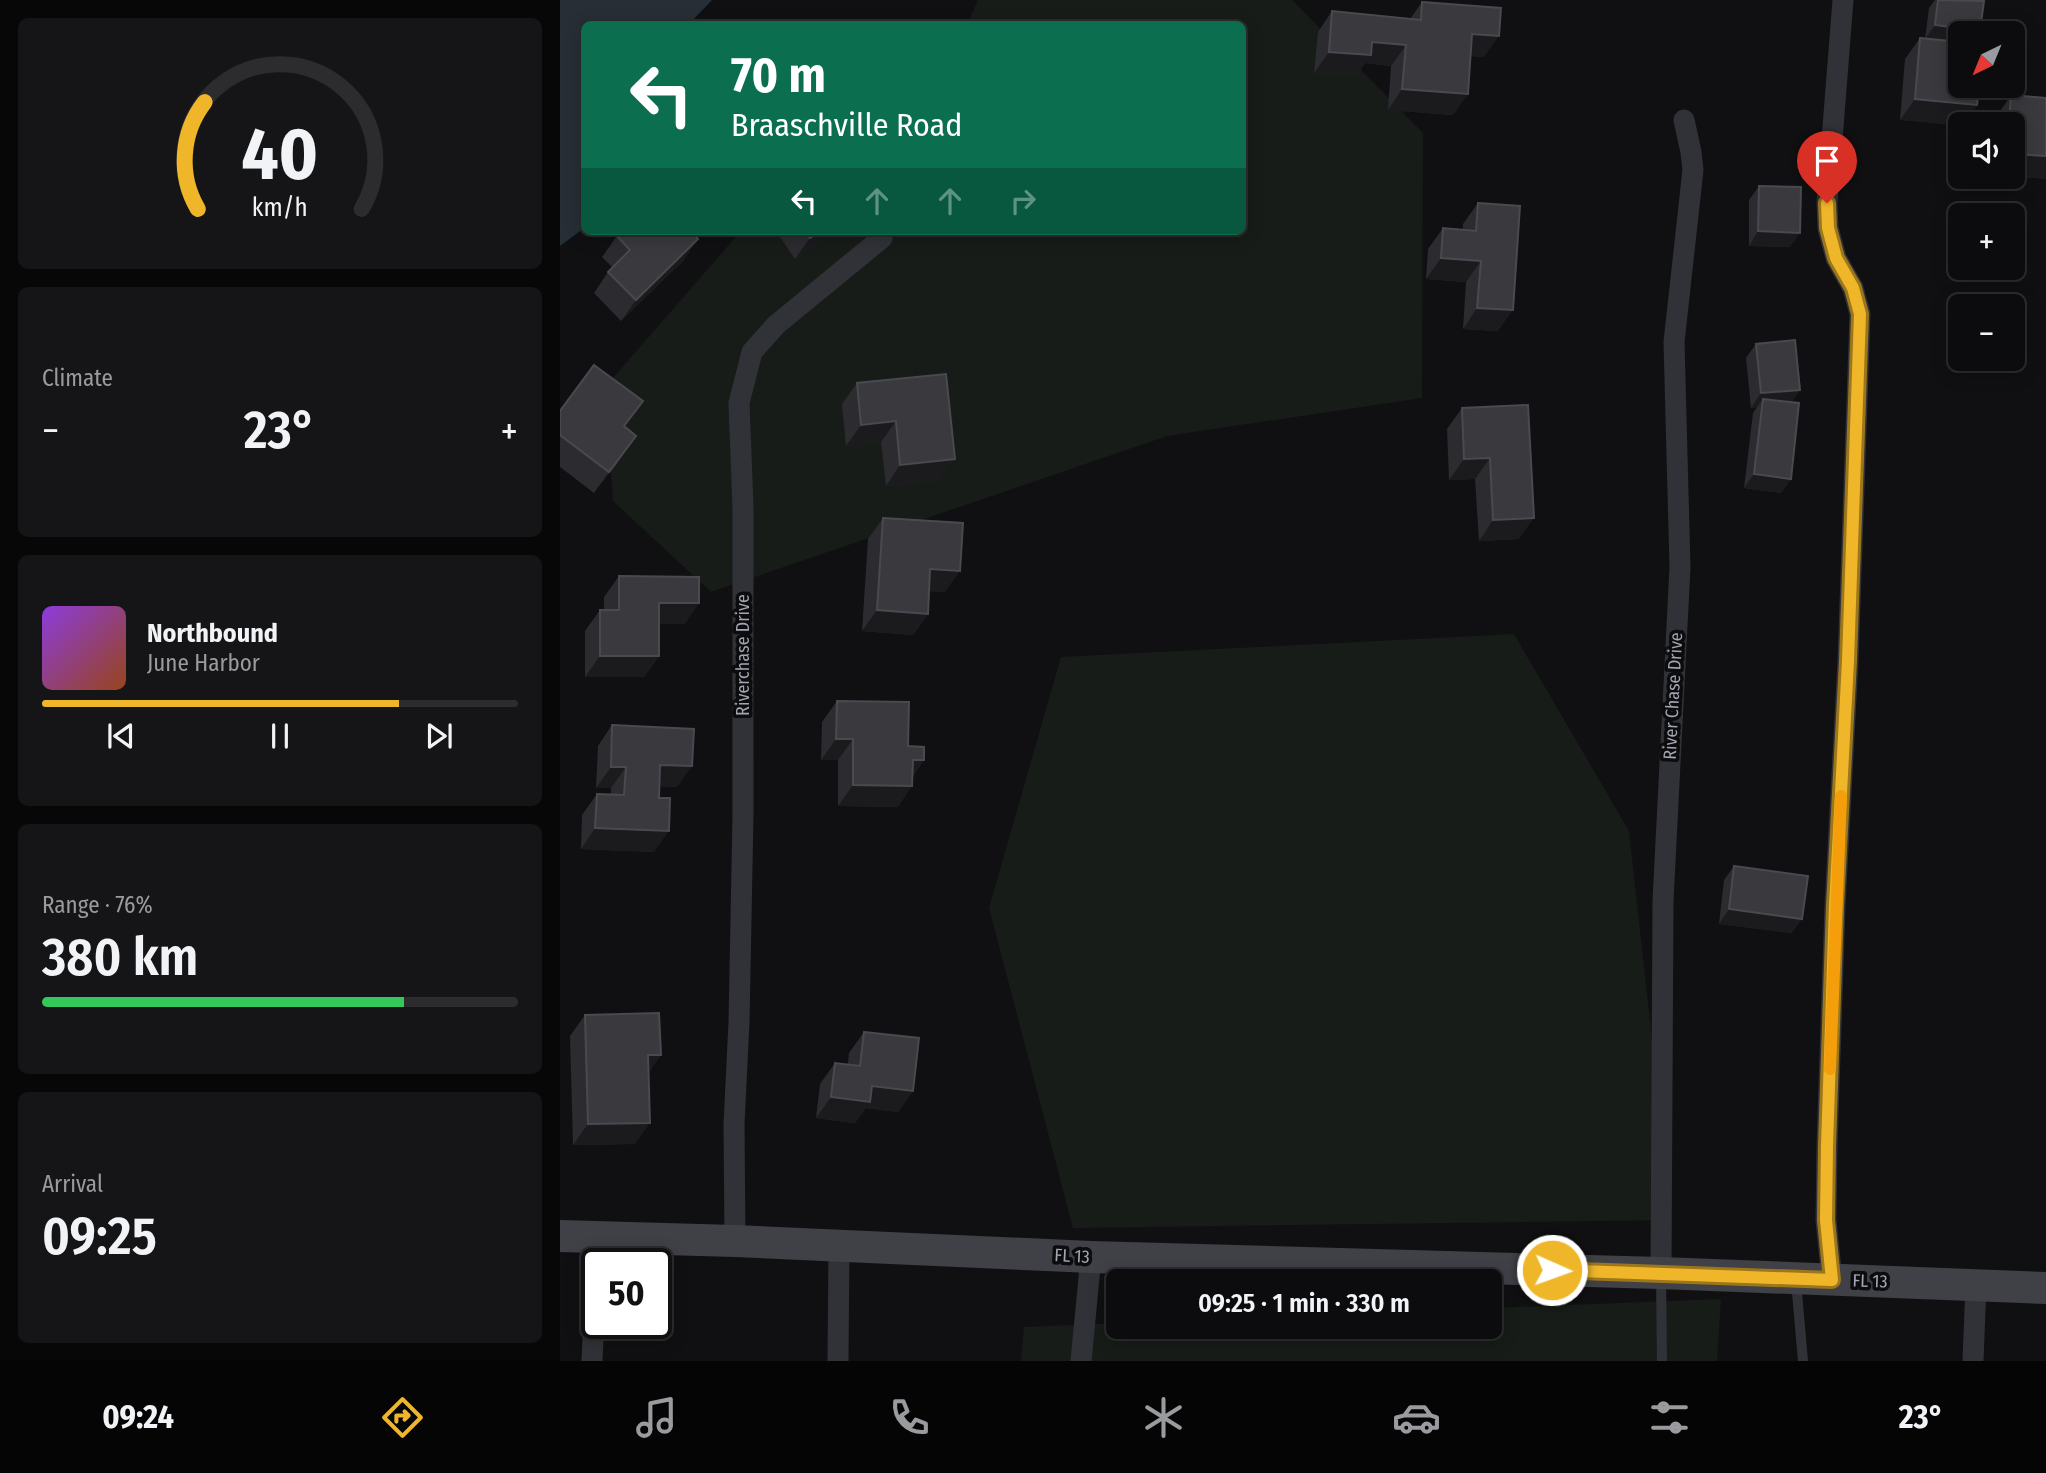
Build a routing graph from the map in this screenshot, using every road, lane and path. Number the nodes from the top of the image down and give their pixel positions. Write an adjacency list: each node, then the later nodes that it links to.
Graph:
1 (1843, 0): 11 (street)
2 (1684, 120): 9 (street, River Chase Drive)
3 (882, 238): 6 (street, Riverchase Drive)
4 (560, 1236): 5 (main road, FL 13)
5 (592, 1237): 6 (main road, FL 13); 14 (street)
6 (735, 1241): 7 (main road, FL 13)
7 (839, 1245): 8 (main road, FL 13); 15 (street)
8 (1091, 1257): 9 (main road, FL 13); 16 (street)
9 (1661, 1273): 10 (main road, FL 13); 17 (lane)
10 (1796, 1278): 11 (main road, FL 13); 18 (lane)
11 (1832, 1280): 12 (main road, FL 13)
12 (1976, 1284): 13 (main road, FL 13); 19 (street)
13 (2046, 1288)
14 (592, 1361)
15 (838, 1361)
16 (1082, 1361)
17 (1662, 1361)
18 (1803, 1361)
19 (1973, 1361)

